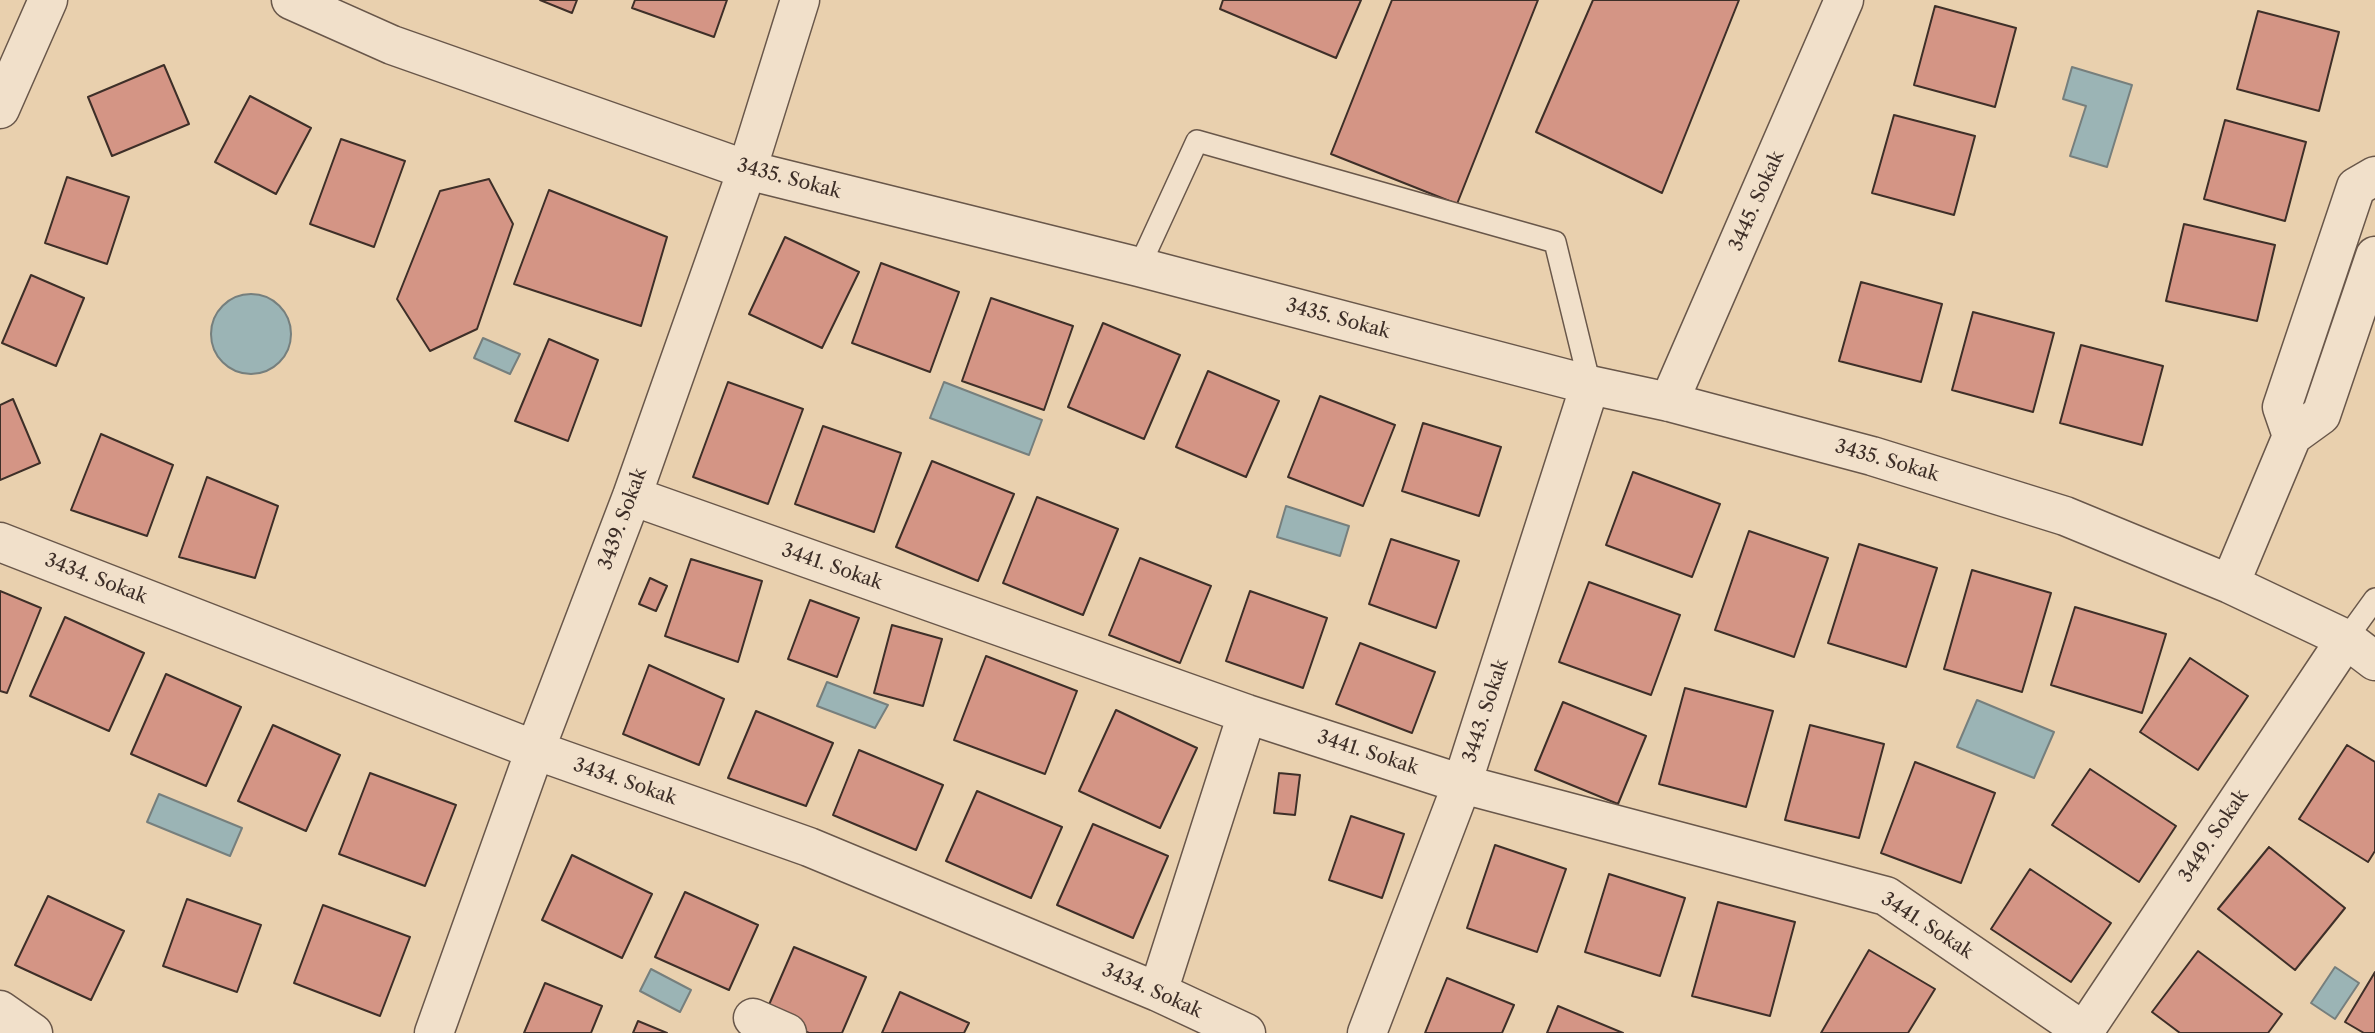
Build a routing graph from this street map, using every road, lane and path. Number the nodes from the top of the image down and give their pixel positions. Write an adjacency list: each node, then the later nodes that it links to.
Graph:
1 (48, 0): 5 (street)
2 (291, 0): 6 (street, 3435. Sokak)
3 (800, 0): 6 (street, 3439. Sokak)
4 (1844, 0): 11 (street, 3445. Sokak)
5 (0, 109)
6 (747, 170): 9 (street, 3435. Sokak); 13 (street, 3439. Sokak)
7 (2375, 176): 12 (street)
8 (2375, 256): 12 (street)
9 (1139, 267): 10 (street, 3435. Sokak); 10 (lane)
10 (1590, 385): 11 (street, 3435. Sokak); 20 (street, 3443. Sokak)
11 (1669, 402): 15 (street, 3435. Sokak)
12 (2292, 436): 15 (street)
13 (632, 496): 18 (street, 3441. Sokak); 19 (street, 3439. Sokak)
14 (0, 542): 19 (street, 3434. Sokak)
15 (2230, 584): 17 (street, 3435. Sokak)
16 (2375, 599): 17 (lane)
17 (2360, 650): 29 (street, 3449. Sokak)
18 (1247, 714): 20 (street, 3441. Sokak); 21 (street)
19 (535, 750): 21 (street, 3434. Sokak); 25 (street, 3439. Sokak)
20 (1462, 784): 28 (street, 3443. Sokak); 29 (street, 3441. Sokak)
21 (1158, 992): 27 (street, 3434. Sokak)
22 (0, 1010): 24 (street)
23 (753, 1018): 26 (street)
24 (33, 1033)
25 (434, 1033)
26 (787, 1033)
27 (1246, 1033)
28 (1367, 1033)
29 (2084, 1033)

